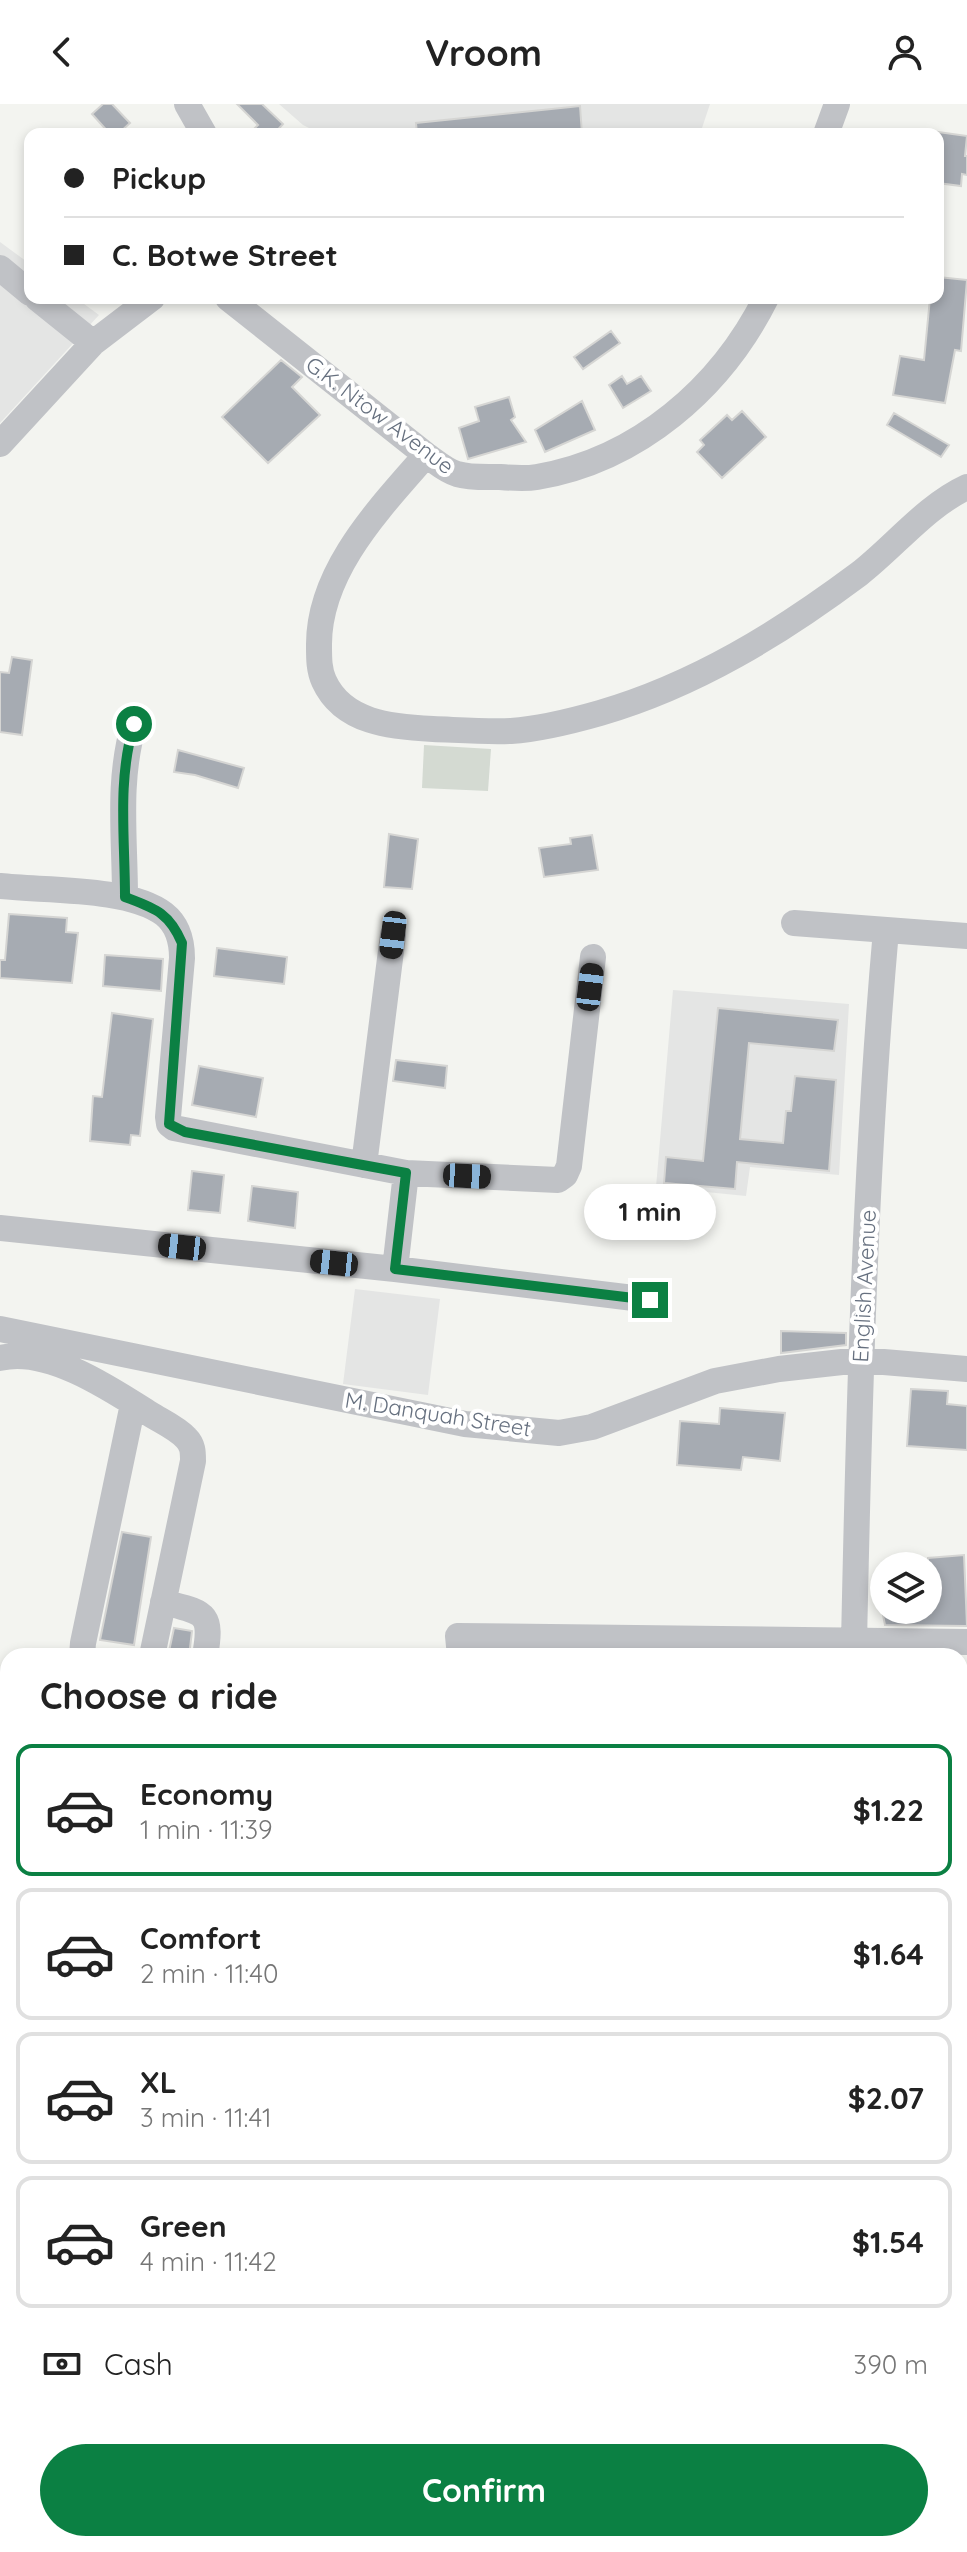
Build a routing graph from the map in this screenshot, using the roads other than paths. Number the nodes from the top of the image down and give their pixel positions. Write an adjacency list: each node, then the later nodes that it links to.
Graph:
1 (187, 104): 3 (street)
2 (837, 104): 4 (street)
3 (201, 128)
4 (828, 128)
5 (0, 268): 6 (street)
6 (24, 288)
7 (44, 304): 11 (street)
8 (144, 304): 11 (street)
9 (236, 304): 13 (street, G.K. Ntow Avenue)
10 (763, 304): 13 (street, G.K. Ntow Avenue)
11 (93, 343): 12 (street)
12 (0, 444)
13 (426, 455): 14 (street)
14 (967, 487)
15 (134, 724): 17 (street)
16 (0, 886): 17 (street)
17 (125, 897): 23 (street)
18 (794, 923): 19 (street)
19 (886, 930): 21 (street); 30 (street, English Avenue)
20 (393, 935): 23 (street)
21 (967, 936)
22 (593, 957): 24 (street)
23 (364, 1165): 24 (street)
24 (406, 1173): 26 (street)
25 (0, 1228): 26 (street)
26 (395, 1269): 27 (street)
27 (650, 1300)
28 (0, 1329): 30 (street, M. Danquah Street)
29 (0, 1358): 32 (street)
30 (860, 1360): 31 (street, M. Danquah Street); 35 (street, English Avenue)
31 (967, 1369)
32 (133, 1404): 33 (street); 37 (street)
33 (163, 1602): 38 (street); 39 (street)
34 (967, 1642): 35 (street)
35 (854, 1643): 36 (street)
36 (459, 1646)
37 (84, 1648)
38 (154, 1648)
39 (206, 1648)

